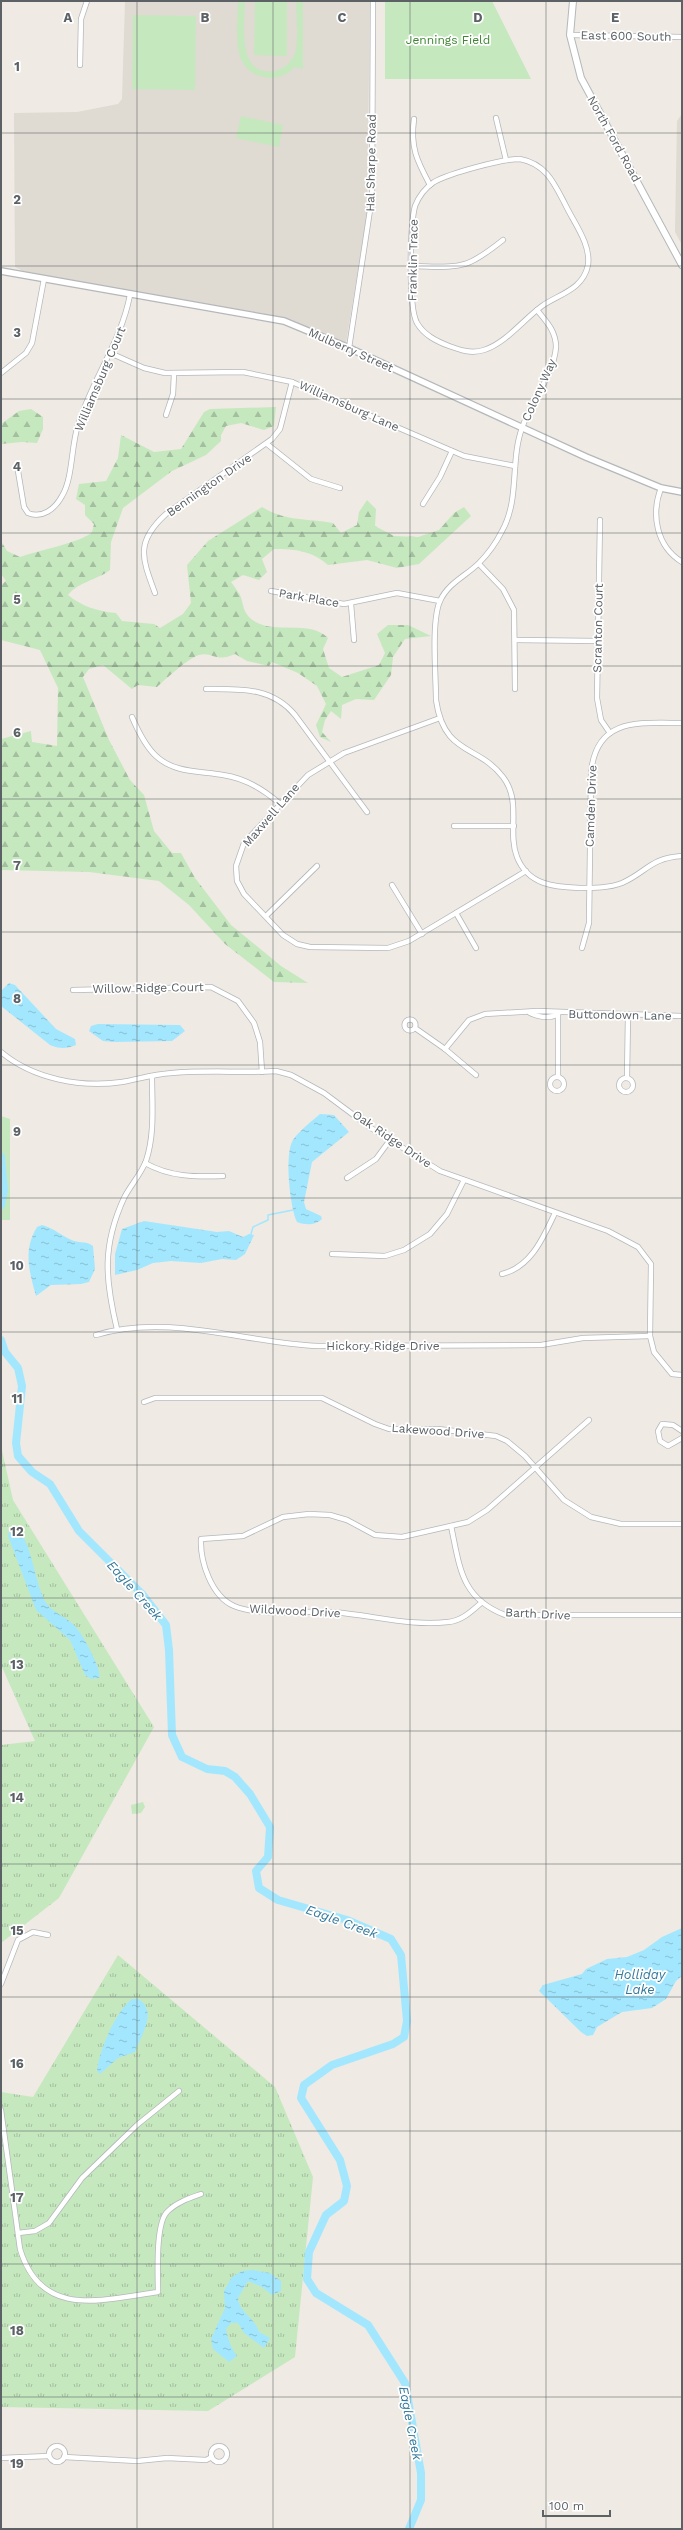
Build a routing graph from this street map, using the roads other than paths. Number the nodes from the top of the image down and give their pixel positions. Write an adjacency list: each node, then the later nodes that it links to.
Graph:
1 (87, 1): 6 (street)
2 (373, 1): 18 (street, Hal Sharpe Road)
3 (571, 3): 4 (main road, North Ford Road)
4 (570, 35): 5 (street, East 600 South); 12 (main road, North Ford Road)
5 (682, 37)
6 (80, 65)
7 (496, 118): 9 (street)
8 (414, 119): 10 (street)
9 (506, 160): 10 (street, Franklin Trace); 17 (street, Franklin Trace)
10 (430, 185): 13 (street, Franklin Trace)
11 (503, 240): 13 (street)
12 (682, 265)
13 (413, 266): 17 (street, Franklin Trace)
14 (1, 271): 15 (street, Mulberry Street)
15 (44, 279): 16 (street, Mulberry Street); 20 (street)
16 (130, 295): 18 (street, Mulberry Street); 19 (street, Williamsburg Court)
17 (537, 310): 24 (street, Colony Way)
18 (349, 348): 24 (street, Mulberry Street)
19 (110, 353): 21 (street, Williamsburg Lane); 28 (street, Williamsburg Court)
20 (1, 373)
21 (174, 374): 22 (street, Williamsburg Lane); 23 (street)
22 (292, 382): 25 (street, Bennington Drive); 26 (street, Williamsburg Lane)
23 (166, 415)
24 (522, 427): 27 (street, Colony Way); 30 (street, Mulberry Street)
25 (268, 444): 29 (street); 37 (street, Bennington Drive)
26 (452, 451): 27 (street, Williamsburg Lane); 32 (street)
27 (515, 466): 35 (street, Colony Way)
28 (18, 471)
29 (340, 488)
30 (661, 488): 31 (street, Mulberry Street); 34 (street)
31 (682, 492)
32 (423, 504)
33 (600, 520): 42 (street, Scranton Court)
34 (682, 562)
35 (479, 564): 38 (street, Colony Way); 41 (street)
36 (271, 591): 39 (street, Park Place)
37 (155, 593)
38 (440, 601): 39 (street, Park Place); 46 (street)
39 (351, 604): 40 (street)
40 (354, 640)
41 (516, 640): 42 (street); 44 (street)
42 (598, 641): 48 (street, Scranton Court)
43 (206, 689): 49 (street)
44 (515, 689)
45 (132, 717): 50 (street)
46 (440, 718): 49 (street, Maxwell Lane); 53 (street)
47 (682, 723): 48 (street, Camden Drive)
48 (610, 733): 58 (street, Camden Drive)
49 (328, 761): 50 (street, Maxwell Lane); 51 (street)
50 (280, 803): 60 (street, Maxwell Lane)
51 (367, 812)
52 (454, 826): 53 (street)
53 (514, 826): 56 (street)
54 (682, 856): 58 (street)
55 (317, 866): 60 (street)
56 (526, 871): 58 (street); 59 (street, Maxwell Lane)
57 (392, 885): 61 (street)
58 (590, 888): 63 (street, Camden Drive)
59 (456, 913): 61 (street, Maxwell Lane); 62 (street)
60 (266, 916): 61 (street, Maxwell Lane)
61 (422, 934)
62 (476, 948)
63 (582, 948)
64 (73, 990): 71 (street, Willow Ridge Court)
65 (558, 1014): 66 (street, Buttondown Lane); 69 (street, Buttondown Lane); 74 (street)
66 (628, 1015): 67 (street, Buttondown Lane); 75 (street)
67 (682, 1016)
68 (415, 1028): 69 (street)
69 (445, 1048): 72 (street)
70 (1, 1052): 73 (street, Oak Ridge Drive)
71 (262, 1072): 73 (street, Oak Ridge Drive); 76 (street, Oak Ridge Drive)
72 (476, 1075)
73 (152, 1076): 77 (street)
74 (558, 1077)
75 (627, 1078)
76 (390, 1140): 79 (street); 80 (street, Oak Ridge Drive)
77 (145, 1163): 78 (street); 84 (street)
78 (223, 1176)
79 (347, 1178)
80 (464, 1180): 81 (street, Oak Ridge Drive); 82 (street)
81 (555, 1213): 83 (street); 86 (street, Oak Ridge Drive)
82 (332, 1254)
83 (502, 1274)
84 (117, 1329): 85 (street, Hickory Ridge Drive); 86 (street, Hickory Ridge Drive)
85 (96, 1335)
86 (650, 1336): 87 (street, Oak Ridge Drive)
87 (682, 1376)
88 (144, 1402): 92 (street, Lakewood Drive)
89 (589, 1420): 92 (street, Wildwood Drive)
90 (682, 1431): 91 (street)
91 (682, 1438)
92 (535, 1468): 93 (street, Lakewood Drive); 94 (street, Wildwood Drive)
93 (682, 1524)
94 (451, 1526): 95 (street, Barth Drive); 95 (street, Wildwood Drive)
95 (481, 1603): 96 (street, Barth Drive)
96 (682, 1615)
97 (48, 1934): 98 (street)
98 (1, 1984)
99 (179, 2091): 102 (street)
100 (1, 2110): 102 (street)
101 (201, 2194): 102 (street)
102 (18, 2233)
103 (49, 2456): 104 (street); 104 (street); 106 (street)
104 (64, 2457): 105 (street)
105 (212, 2457)
106 (1, 2458)

